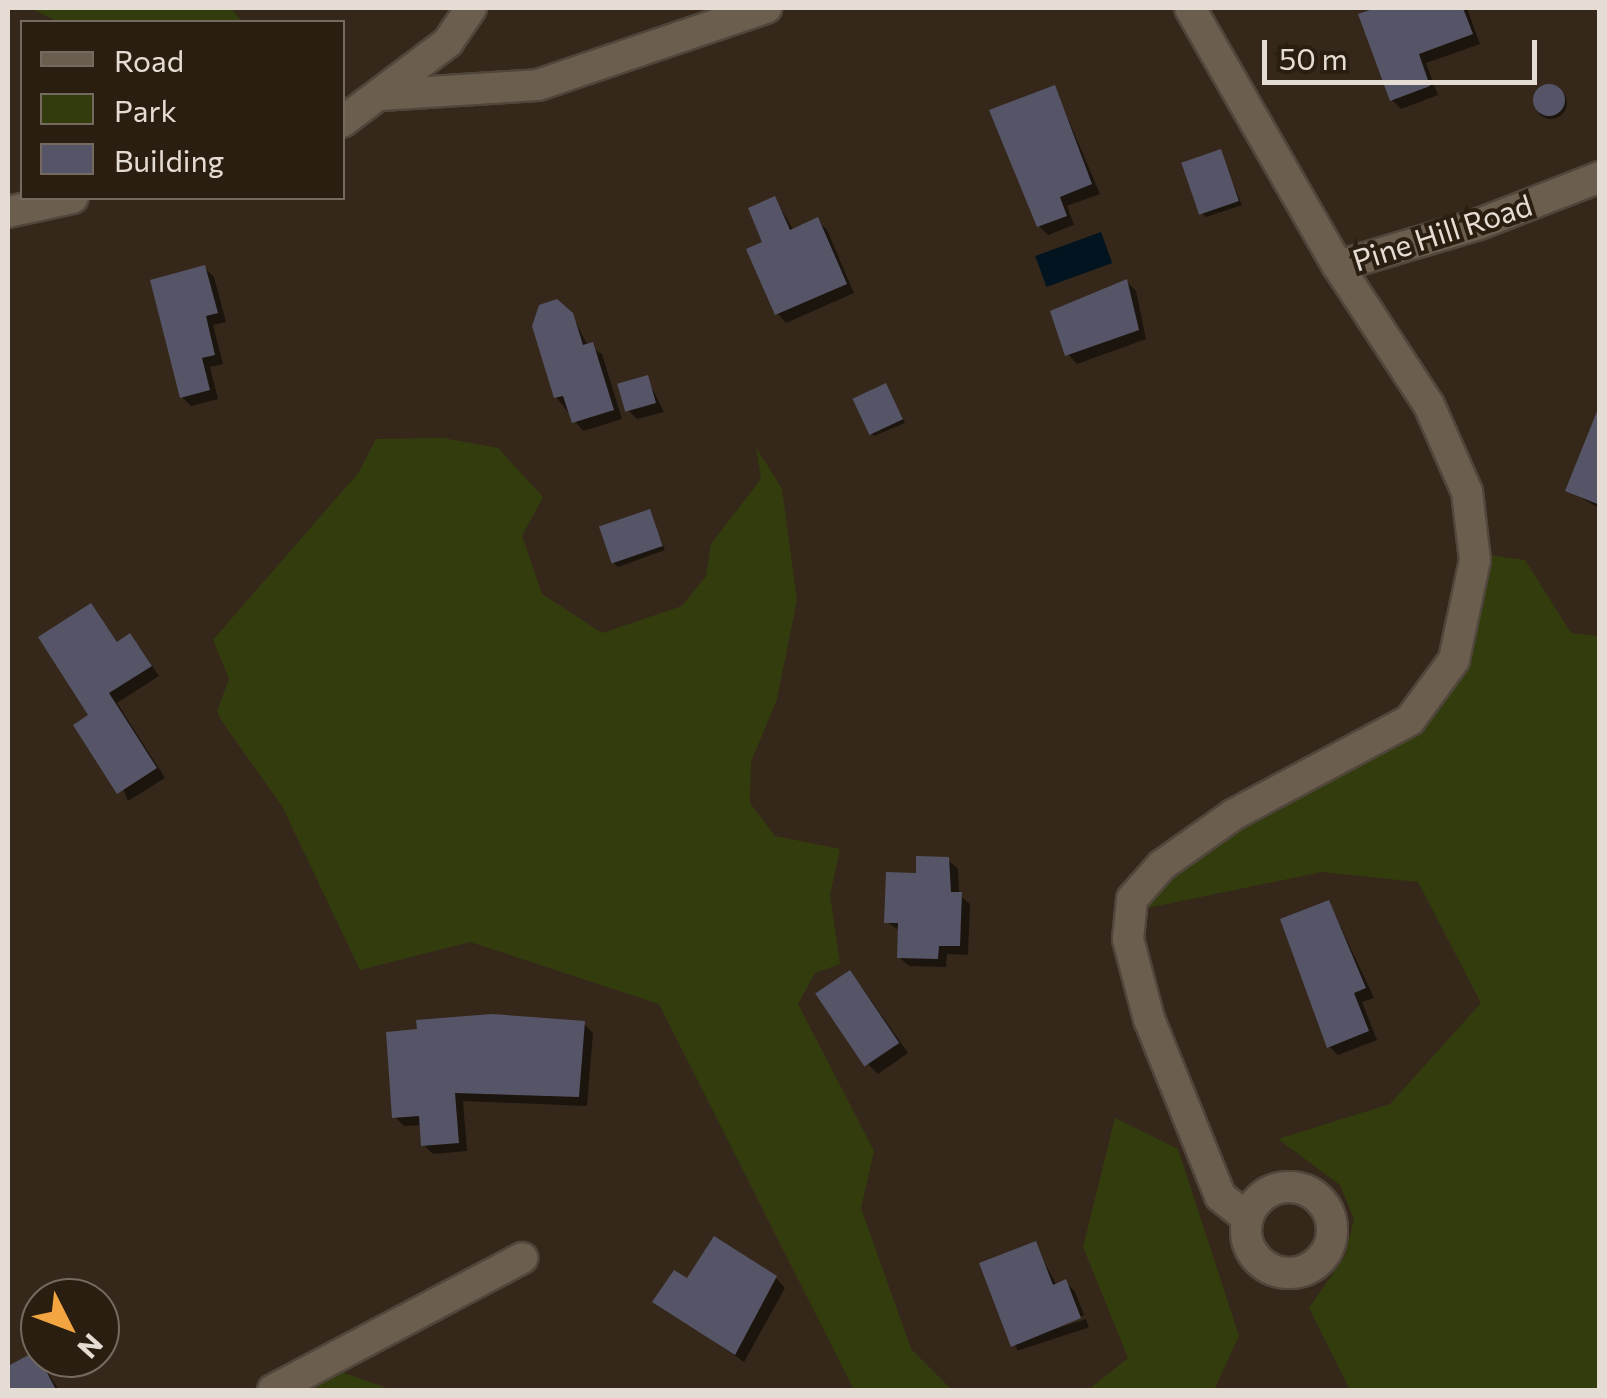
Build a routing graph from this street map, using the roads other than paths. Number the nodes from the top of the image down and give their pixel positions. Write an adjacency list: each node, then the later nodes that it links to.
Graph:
1 (471, 8): 4 (street)
2 (766, 8): 4 (street)
3 (1190, 8): 9 (street, Pine Hill Road)
4 (381, 95): 5 (street)
5 (345, 120)
6 (1600, 177): 9 (street, Pine Hill Road)
7 (63, 200): 8 (street)
8 (8, 212)
9 (1338, 266): 10 (street)
10 (1247, 1218)
11 (522, 1258): 12 (street)
12 (273, 1390)

